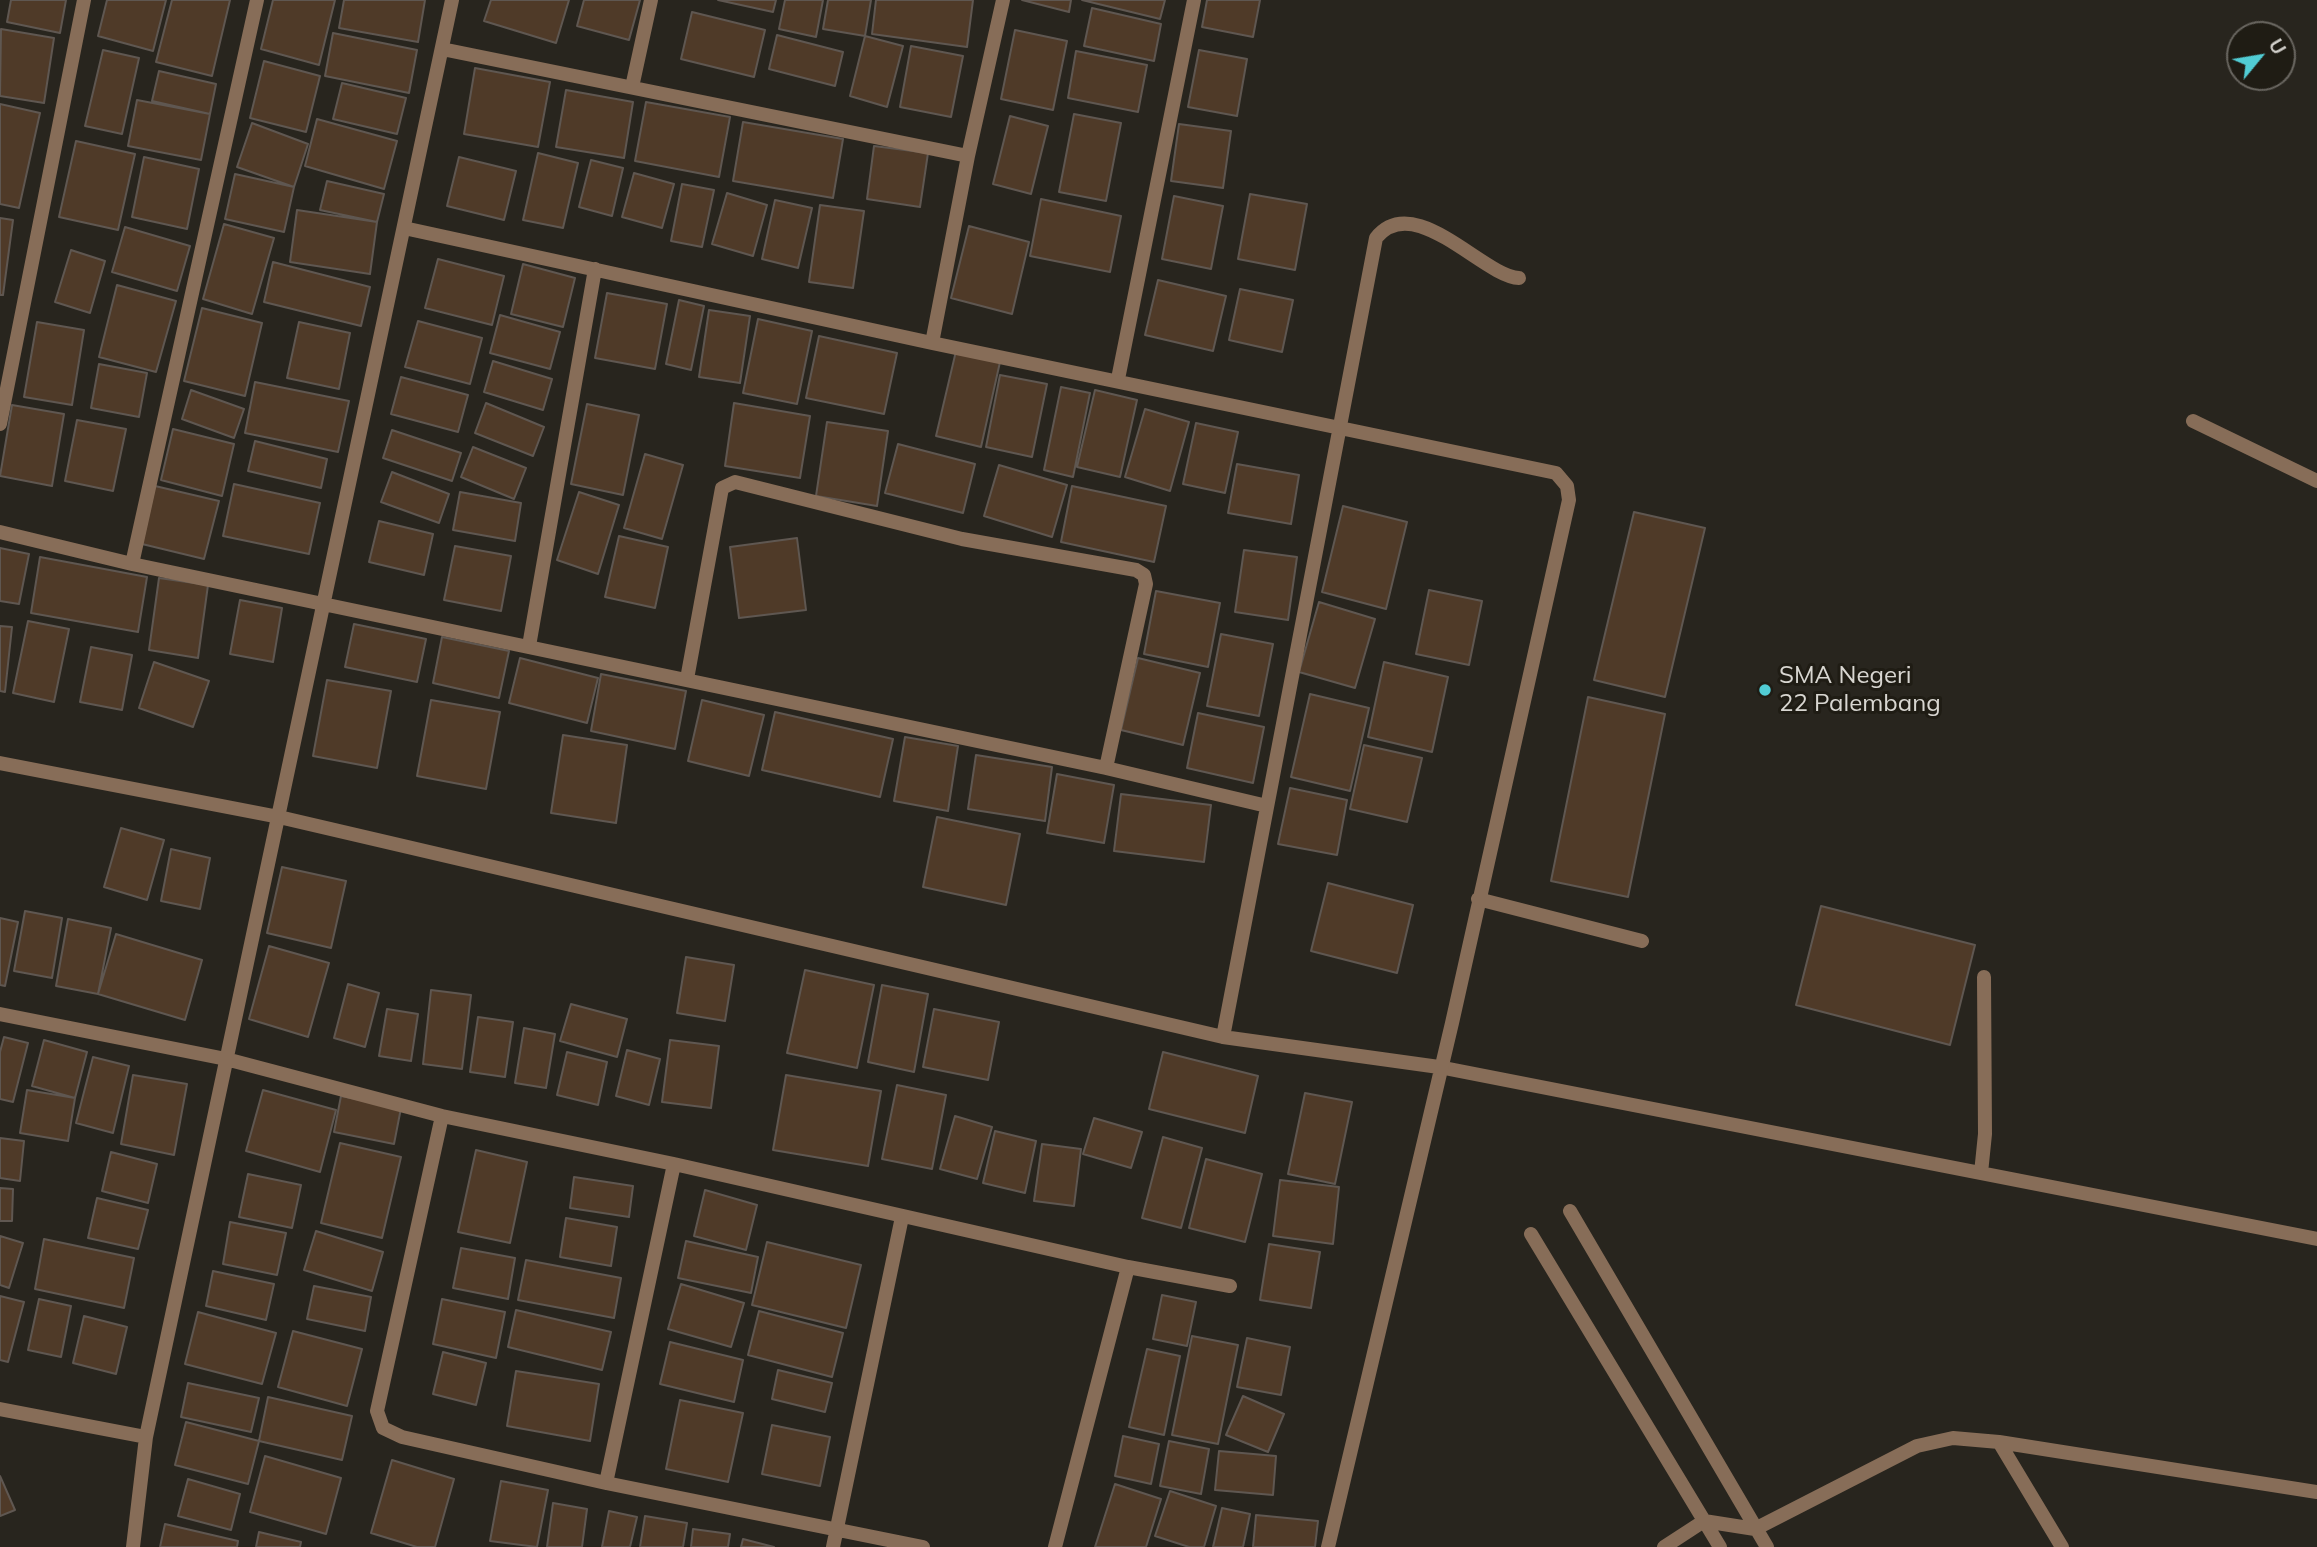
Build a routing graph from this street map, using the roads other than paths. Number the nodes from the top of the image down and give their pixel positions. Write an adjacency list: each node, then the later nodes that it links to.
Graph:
1 (84, 0): 16 (street)
2 (257, 0): 20 (street)
3 (452, 0): 7 (street)
4 (651, 0): 8 (street)
5 (1003, 0): 9 (street)
6 (1194, 0): 14 (street)
7 (442, 49): 8 (street); 10 (street)
8 (632, 87): 9 (street)
9 (968, 156): 13 (street)
10 (404, 228): 11 (street); 21 (street)
11 (595, 269): 13 (street); 22 (street)
12 (1519, 278): 17 (street)
13 (932, 343): 14 (street)
14 (1118, 379): 17 (street)
15 (2193, 421): 18 (street)
16 (0, 424)
17 (1339, 427): 26 (street); 28 (street)
18 (2317, 481)
19 (0, 532): 20 (street)
20 (132, 564): 21 (street)
21 (326, 604): 22 (street); 27 (street)
22 (529, 646): 23 (street)
23 (687, 679): 25 (street); 25 (street)
24 (0, 763): 27 (street)
25 (1106, 768): 26 (street)
26 (1267, 806): 32 (street)
27 (279, 817): 32 (street); 33 (street)
28 (1478, 899): 29 (street); 34 (street)
29 (1642, 941)
30 (1984, 977): 37 (street)
31 (0, 1014): 33 (street)
32 (1223, 1037): 34 (street)
33 (226, 1059): 35 (street); 45 (street)
34 (1440, 1067): 37 (street); 56 (street)
35 (442, 1116): 36 (street); 47 (street)
36 (674, 1164): 39 (street); 47 (street)
37 (1981, 1173): 41 (street)
38 (1570, 1211): 51 (street)
39 (902, 1217): 42 (street); 50 (street)
40 (1531, 1234): 49 (street)
41 (2317, 1239)
42 (1128, 1267): 43 (street); 55 (street)
43 (1230, 1286)
44 (0, 1409): 45 (street)
45 (146, 1437): 52 (street)
46 (1999, 1442): 48 (street); 51 (street); 60 (street)
47 (607, 1483): 50 (street)
48 (2317, 1492)
49 (1704, 1521): 51 (street); 57 (street); 58 (street)
50 (837, 1528): 53 (street); 54 (street)
51 (1755, 1529): 59 (street)
52 (133, 1547)
53 (833, 1547)
54 (923, 1547)
55 (1055, 1547)
56 (1328, 1547)
57 (1664, 1547)
58 (1720, 1547)
59 (1767, 1547)
60 (2062, 1547)

